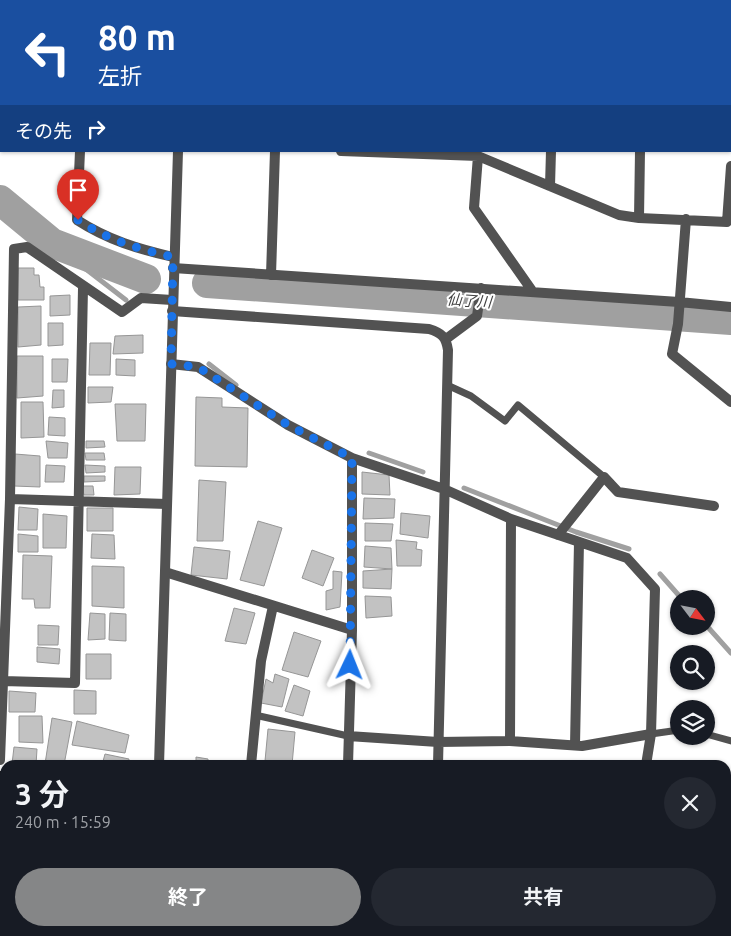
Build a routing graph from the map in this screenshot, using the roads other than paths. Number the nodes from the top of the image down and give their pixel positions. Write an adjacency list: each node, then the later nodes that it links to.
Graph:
1 (80, 152): 12 (street)
2 (178, 152): 12 (street)
3 (275, 152): 14 (street)
4 (458, 152): 7 (street)
5 (552, 152): 9 (street)
6 (640, 152): 10 (street)
7 (478, 156): 9 (street); 17 (street)
8 (731, 166): 11 (street)
9 (550, 186): 10 (street)
10 (639, 218): 11 (street)
11 (686, 219): 19 (street)
12 (173, 257): 13 (street)
13 (173, 268): 14 (street); 18 (street)
14 (271, 275): 16 (street)
15 (83, 288): 18 (street); 29 (street); 30 (street)
16 (481, 290): 17 (street); 22 (street)
17 (533, 292): 19 (street)
18 (172, 300): 21 (street)
19 (679, 306): 20 (street); 25 (street)
20 (731, 307)
21 (172, 311): 22 (street); 23 (street)
22 (446, 339): 24 (street)
23 (171, 364): 26 (street); 31 (street)
24 (447, 385): 27 (lane); 28 (street)
25 (731, 402)
26 (352, 458): 28 (street); 38 (street)
27 (604, 477): 32 (street); 34 (street)
28 (444, 489): 33 (street); 47 (street)
29 (10, 500): 30 (street); 39 (street)
30 (79, 502): 31 (street); 39 (street)
31 (166, 504): 36 (street)
32 (714, 506)
33 (511, 519): 34 (street); 45 (street)
34 (558, 534): 35 (street)
35 (579, 542): 42 (street); 48 (street)
36 (165, 572): 37 (street); 50 (street)
37 (273, 606): 38 (street); 40 (street)
38 (352, 630): 43 (street)
39 (3, 681): 49 (street)
40 (255, 715): 43 (lane); 51 (street)
41 (670, 731): 42 (lane)
42 (651, 734): 48 (street); 54 (street)
43 (348, 736): 47 (street); 52 (street)
44 (715, 737): 46 (lane)
45 (510, 741): 47 (street); 48 (street)
46 (731, 741)
47 (438, 742): 53 (street)
48 (575, 745)
49 (0, 760)
50 (159, 760)
51 (251, 760)
52 (348, 760)
53 (438, 760)
54 (647, 760)

